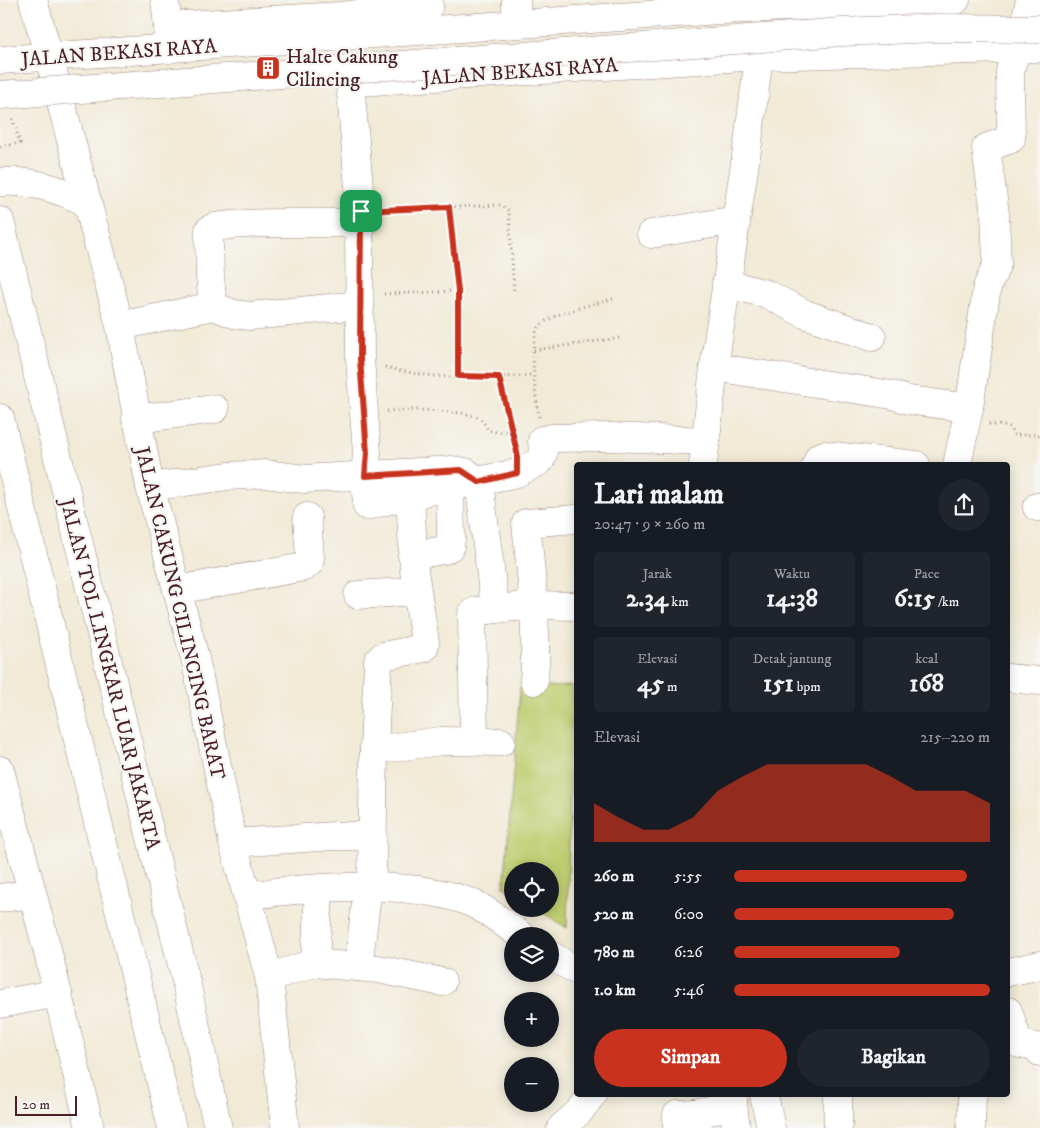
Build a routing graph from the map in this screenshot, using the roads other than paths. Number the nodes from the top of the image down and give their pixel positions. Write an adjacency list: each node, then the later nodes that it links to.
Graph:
1 (33, 0): 15 (main road, JALAN CAKUNG CILINCING BARAT)
2 (942, 0): 3 (main road, JALAN BEKASI RAYA); 5 (main road, JALAN BEKASI RAYA)
3 (956, 0)
4 (1030, 0): 12 (main road)
5 (869, 2): 6 (main road, JALAN BEKASI RAYA); 13 (main road)
6 (765, 4): 7 (main road, JALAN BEKASI RAYA)
7 (719, 5): 9 (main road, JALAN BEKASI RAYA)
8 (429, 6): 11 (main road)
9 (658, 7): 10 (main road, JALAN BEKASI RAYA)
10 (516, 12): 11 (main road, JALAN BEKASI RAYA)
11 (167, 25): 15 (main road, JALAN BEKASI RAYA)
12 (1033, 41): 13 (main road, JALAN BEKASI RAYA); 19 (main road, bridge); 33 (main road)
13 (874, 51): 14 (main road, JALAN BEKASI RAYA)
14 (758, 56): 17 (main road, JALAN BEKASI RAYA); 23 (main road)
15 (50, 57): 16 (main road, JALAN BEKASI RAYA); 18 (main road, JALAN CAKUNG CILINCING BARAT)
16 (0, 60)
17 (350, 82): 18 (main road, JALAN BEKASI RAYA); 22 (main road)
18 (60, 100): 19 (main road, JALAN BEKASI RAYA); 21 (main road, JALAN CAKUNG CILINCING BARAT)
19 (3, 102)
20 (0, 182): 21 (main road)
21 (88, 203): 29 (main road, JALAN CAKUNG CILINCING BARAT)
22 (360, 216): 27 (main road); 28 (main road)
23 (736, 220): 25 (main road); 26 (main road)
24 (2, 228): 90 (main road, JALAN TOL LINGKAR LUAR JAKARTA)
25 (651, 234)
26 (726, 284): 30 (main road); 31 (main road)
27 (360, 299): 28 (main road); 40 (main road)
28 (213, 306): 29 (main road)
29 (120, 326): 35 (main road, JALAN CAKUNG CILINCING BARAT)
30 (872, 337)
31 (714, 367): 33 (main road); 36 (main road)
32 (215, 409): 35 (main road)
33 (968, 414): 39 (main road)
34 (0, 418): 89 (main road)
35 (136, 419): 42 (main road, JALAN CAKUNG CILINCING BARAT)
36 (704, 453): 41 (main road)
37 (817, 462): 38 (main road)
38 (888, 462)
39 (957, 462)
40 (365, 476): 41 (main road); 42 (main road); 44 (main road)
41 (479, 482): 43 (main road); 53 (main road)
42 (150, 487): 48 (main road, JALAN CAKUNG CILINCING BARAT)
43 (450, 488): 44 (main road); 47 (main road)
44 (410, 495): 47 (main road)
45 (307, 517): 48 (main road)
46 (574, 519): 51 (main road)
47 (412, 555): 49 (main road)
48 (177, 590): 62 (main road, JALAN CAKUNG CILINCING BARAT)
49 (417, 591): 50 (main road); 59 (main road)
50 (358, 595)
51 (534, 605): 52 (main road); 53 (main road); 55 (main road)
52 (574, 606)
53 (488, 610): 57 (main road)
54 (1010, 678): 56 (main road)
55 (534, 681)
56 (1040, 681)
57 (474, 740): 58 (main road); 59 (main road)
58 (501, 742)
59 (374, 750): 61 (main road)
60 (0, 770): 65 (main road)
61 (372, 836): 62 (main road); 63 (main road)
62 (233, 844): 66 (main road, JALAN CAKUNG CILINCING BARAT)
63 (368, 887): 64 (main road); 68 (main road); 69 (main road)
64 (319, 889): 66 (main road); 70 (main road)
65 (32, 894): 67 (main road); 78 (main road)
66 (248, 896): 76 (main road, JALAN CAKUNG CILINCING BARAT)
67 (0, 898)
68 (509, 927)
69 (360, 939): 70 (main road); 73 (main road)
70 (316, 950): 73 (main road); 76 (main road)
71 (559, 960): 74 (main road)
72 (1040, 965): 75 (main road)
73 (358, 968): 77 (main road)
74 (574, 969)
75 (1010, 972)
76 (269, 976): 91 (main road, JALAN CAKUNG CILINCING BARAT)
77 (442, 982)
78 (58, 993): 79 (main road); 88 (main road)
79 (0, 1004)
80 (1010, 1018): 81 (main road)
81 (1040, 1052)
82 (590, 1097): 92 (main road)
83 (732, 1097): 87 (main road); 93 (main road)
84 (764, 1097): 94 (main road)
85 (838, 1097): 95 (main road)
86 (972, 1097): 96 (main road)
87 (690, 1123)
88 (90, 1128)
89 (172, 1128)
90 (218, 1128)
91 (285, 1128)
92 (561, 1128)
93 (736, 1128)
94 (771, 1128)
95 (838, 1128)
96 (972, 1128)

